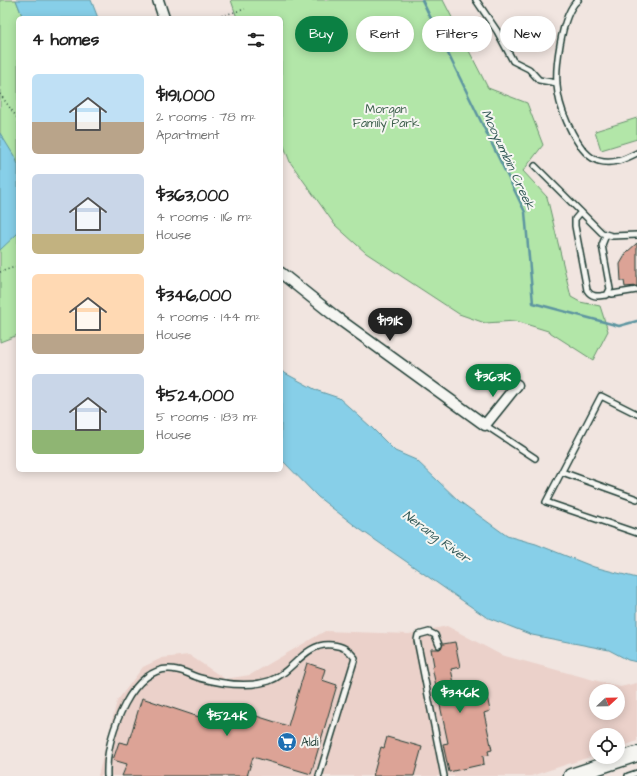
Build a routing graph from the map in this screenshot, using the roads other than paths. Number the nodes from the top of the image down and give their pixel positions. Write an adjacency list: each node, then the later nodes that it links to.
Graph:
1 (158, 0): 4 (street)
2 (476, 0): 5 (lane)
3 (578, 0): 5 (lane)
4 (163, 16)
5 (557, 83): 6 (lane)
6 (637, 153)
7 (535, 166): 8 (lane)
8 (581, 212): 9 (lane); 13 (lane)
9 (606, 235): 10 (lane); 13 (lane)
10 (637, 235)
11 (283, 275): 16 (street)
12 (637, 290): 13 (lane)
13 (609, 293)
14 (517, 385): 16 (street)
15 (637, 414): 18 (lane)
16 (485, 425): 17 (lane)
17 (535, 458)
18 (562, 472): 19 (lane); 20 (lane)
19 (637, 499)
20 (637, 533)
21 (439, 645): 26 (lane)
22 (637, 754): 27 (main road)
23 (637, 773): 28 (lane)
24 (107, 776): 25 (lane)
25 (319, 776)
26 (444, 776)
27 (571, 776)
28 (628, 776)

